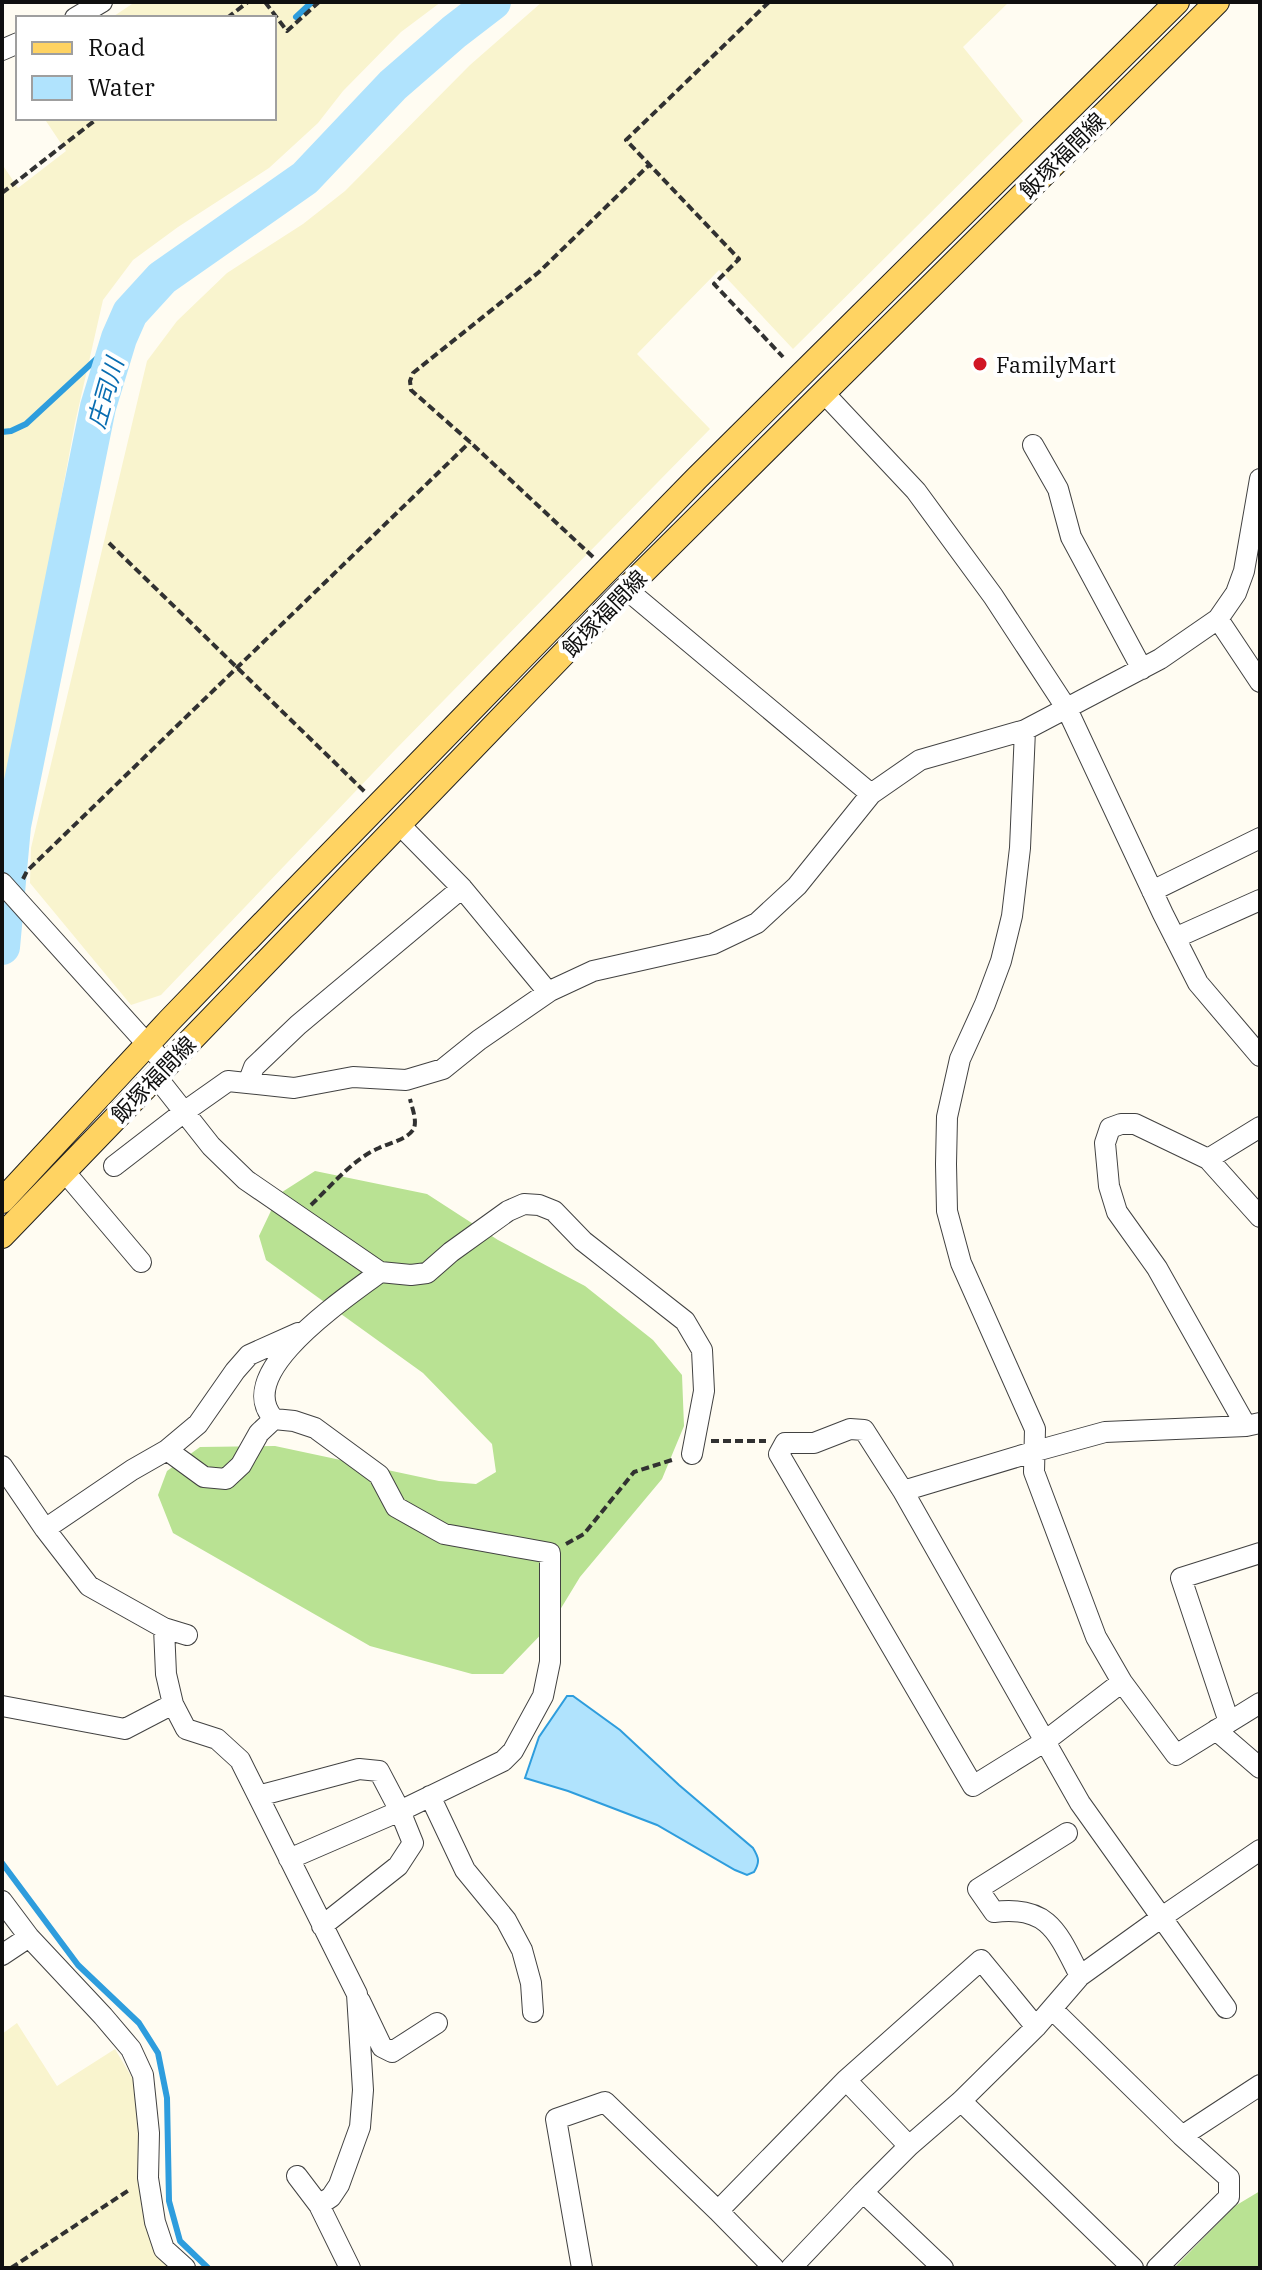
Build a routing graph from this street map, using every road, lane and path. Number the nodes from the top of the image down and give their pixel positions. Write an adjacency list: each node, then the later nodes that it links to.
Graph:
1 (102, 2): 7 (street)
2 (248, 2): 8 (path)
3 (319, 2): 9 (path)
4 (769, 2): 11 (path)
5 (1177, 2): 19 (main road, 飯塚福間線)
6 (1217, 2): 14 (main road, 飯塚福間線)
7 (78, 16)
8 (230, 16)
9 (276, 16)
10 (95, 120): 12 (path)
11 (648, 166): 13 (path); 15 (path)
12 (2, 193)
13 (783, 357)
14 (823, 392): 20 (main road, 飯塚福間線); 25 (street)
15 (470, 442): 19 (path); 22 (path)
16 (1033, 445): 23 (street)
17 (1260, 479): 21 (street)
18 (109, 543): 22 (path)
19 (607, 571): 28 (main road, 飯塚福間線)
20 (626, 589): 27 (street); 29 (main road, 飯塚福間線)
21 (1218, 619): 23 (street); 24 (street)
22 (237, 668): 28 (path); 32 (path)
23 (1142, 669): 25 (street)
24 (1260, 682)
25 (1067, 709): 26 (street); 33 (street)
26 (1025, 730): 27 (street); 59 (street)
27 (871, 794): 36 (street)
28 (379, 804): 37 (main road, 飯塚福間線)
29 (399, 824): 31 (street); 39 (main road, 飯塚福間線)
30 (1260, 838): 33 (street)
31 (462, 888): 36 (street); 41 (street)
32 (9, 891): 37 (street)
33 (1152, 891): 35 (street)
34 (1260, 900): 35 (street)
35 (1175, 938): 38 (street)
36 (548, 992): 40 (street)
37 (147, 1044): 39 (street); 47 (main road, 飯塚福間線)
38 (1260, 1056)
39 (161, 1070): 42 (street); 46 (main road, 飯塚福間線)
40 (406, 1080): 41 (street); 49 (path)
41 (248, 1083): 42 (street)
42 (184, 1112): 45 (street); 49 (street)
43 (1260, 1127): 44 (street)
44 (1208, 1159): 48 (street); 55 (street)
45 (114, 1166)
46 (64, 1171): 50 (main road, 飯塚福間線); 51 (street)
47 (2, 1201)
48 (1260, 1217)
49 (298, 1218): 52 (street)
50 (2, 1236)
51 (141, 1262)
52 (380, 1272): 53 (street); 57 (street)
53 (305, 1331): 54 (street); 58 (street)
54 (274, 1419): 58 (street); 63 (street)
55 (1253, 1424): 59 (street)
56 (785, 1443): 57 (path); 61 (street); 72 (street)
57 (693, 1447): 63 (path)
58 (167, 1450): 62 (street)
59 (1036, 1451): 61 (street); 67 (street)
60 (2, 1466): 62 (street)
61 (903, 1491): 72 (street)
62 (45, 1529): 65 (street)
63 (550, 1553): 75 (street)
64 (1260, 1553): 71 (street)
65 (164, 1628): 66 (street); 69 (street)
66 (187, 1635)
67 (1122, 1682): 71 (street); 72 (street)
68 (1260, 1703): 71 (street)
69 (173, 1704): 70 (street); 74 (street)
70 (2, 1706)
71 (1223, 1726): 73 (street)
72 (1044, 1742): 81 (street)
73 (1260, 1768)
74 (258, 1796): 76 (street); 79 (street)
75 (430, 1796): 76 (street); 89 (street)
76 (400, 1811): 79 (street); 82 (street)
77 (1067, 1833): 85 (street)
78 (1260, 1850): 81 (street)
79 (289, 1859): 82 (street)
80 (2, 1901): 83 (street)
81 (1160, 1918): 85 (street); 87 (street)
82 (322, 1926): 86 (street)
83 (29, 1937): 84 (street); 98 (street)
84 (2, 1955)
85 (1080, 1976): 88 (street)
86 (357, 1994): 90 (street); 100 (street)
87 (1226, 2008)
88 (1052, 2009): 91 (street); 95 (street)
89 (533, 2012)
90 (437, 2023)
91 (1036, 2027): 92 (street); 94 (street)
92 (846, 2080): 96 (street); 101 (street)
93 (1260, 2085): 95 (street)
94 (961, 2101): 96 (street); 109 (street)
95 (1182, 2136): 110 (street)
96 (909, 2146): 99 (street)
97 (297, 2176): 100 (street)
98 (148, 2178): 102 (path); 103 (street)
99 (863, 2192): 107 (street); 108 (street)
100 (319, 2205): 104 (street)
101 (718, 2211): 105 (street); 106 (street)
102 (11, 2268)
103 (185, 2268)
104 (350, 2268)
105 (582, 2268)
106 (774, 2268)
107 (791, 2268)
108 (943, 2268)
109 (1133, 2268)
110 (1157, 2268)

